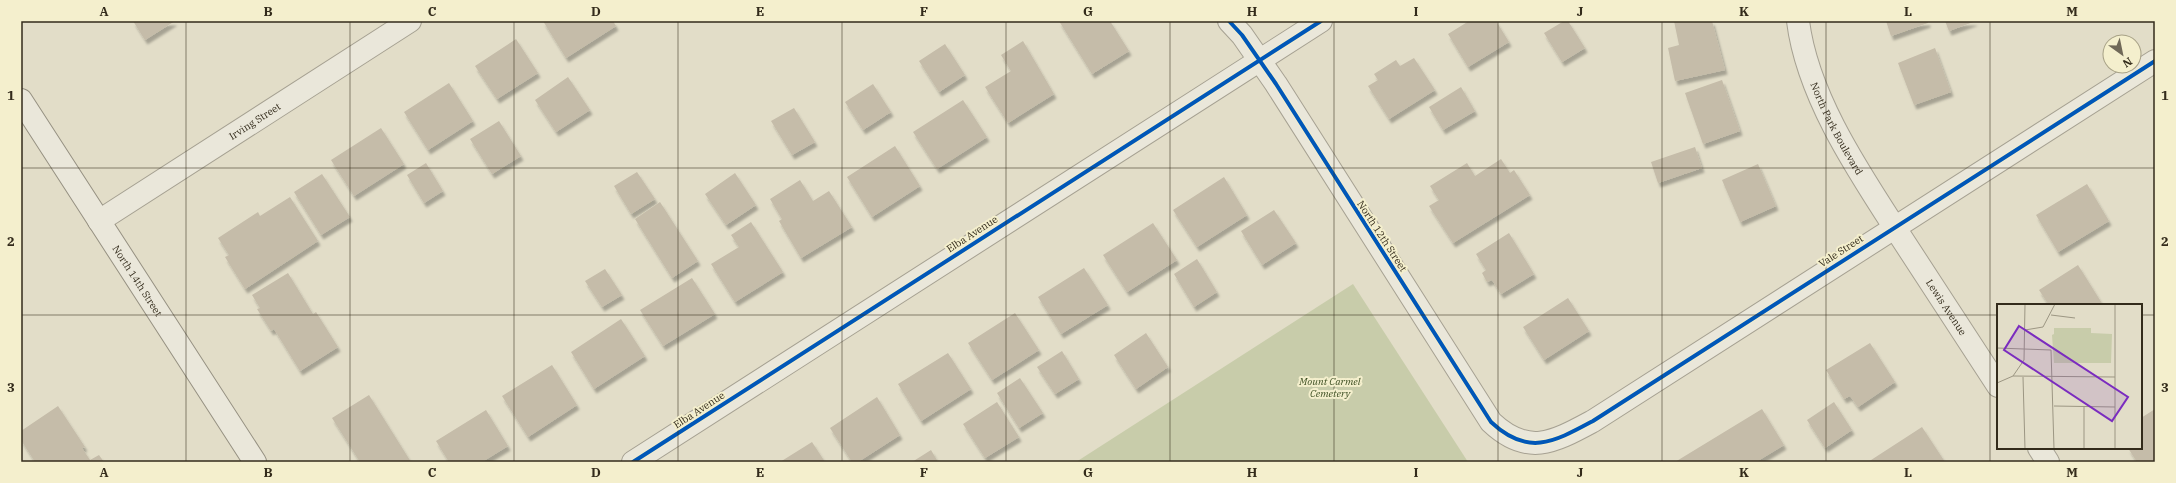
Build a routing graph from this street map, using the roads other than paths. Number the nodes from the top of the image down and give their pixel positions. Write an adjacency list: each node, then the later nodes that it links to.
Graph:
1 (410, 21): 8 (street, Irving Street)
2 (1229, 21): 5 (street, North 12th Street)
3 (1320, 21): 5 (street, Elba Avenue)
4 (1798, 21): 9 (street, North Park Boulevard)
5 (1258, 60): 11 (street, North 12th Street); 14 (street, Elba Avenue)
6 (2155, 61): 9 (street, Vale Street)
7 (21, 100): 8 (street, North 14th Street)
8 (99, 221): 13 (street, North 14th Street)
9 (1895, 228): 10 (street, Lewis Avenue); 11 (street, Vale Street)
10 (1997, 384)
11 (1532, 444)
12 (2040, 449): 15 (street)
13 (255, 462)
14 (633, 462)
15 (2048, 462)

